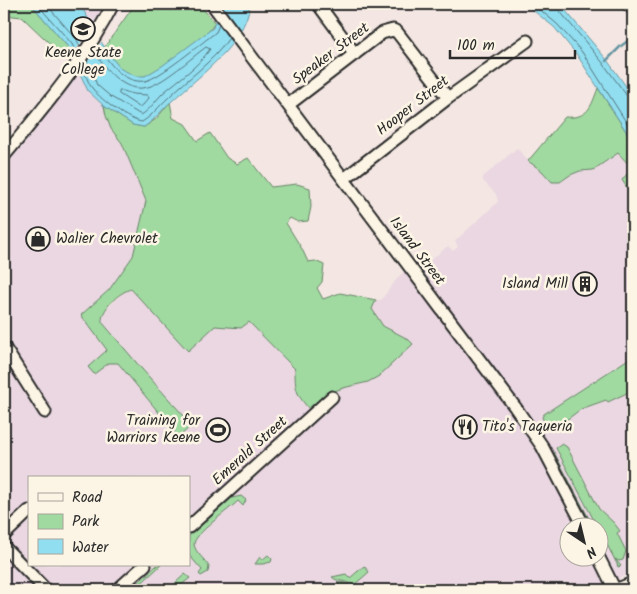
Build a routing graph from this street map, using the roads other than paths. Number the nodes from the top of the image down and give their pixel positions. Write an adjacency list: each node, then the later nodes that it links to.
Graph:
1 (113, 4): 10 (street)
2 (213, 4): 9 (street, Island Street)
3 (318, 4): 7 (street)
4 (628, 4): 5 (street)
5 (633, 9)
6 (527, 41): 8 (street, Hooper Street)
7 (355, 54): 8 (street, Speaker Street); 9 (street, Speaker Street)
8 (448, 98): 11 (street, Hooper Street)
9 (288, 105): 11 (street, Island Street)
10 (4, 156)
11 (344, 179): 16 (street, Island Street)
12 (4, 347): 14 (street)
13 (332, 397): 17 (street, Emerald Street)
14 (45, 412)
15 (28, 512): 18 (street)
16 (579, 516)
17 (190, 526)
18 (4, 535)
19 (4, 547): 23 (street)
20 (145, 566): 24 (street)
21 (603, 566): 25 (street)
22 (633, 582): 25 (street)
23 (46, 590)
24 (117, 590)
25 (615, 590)

